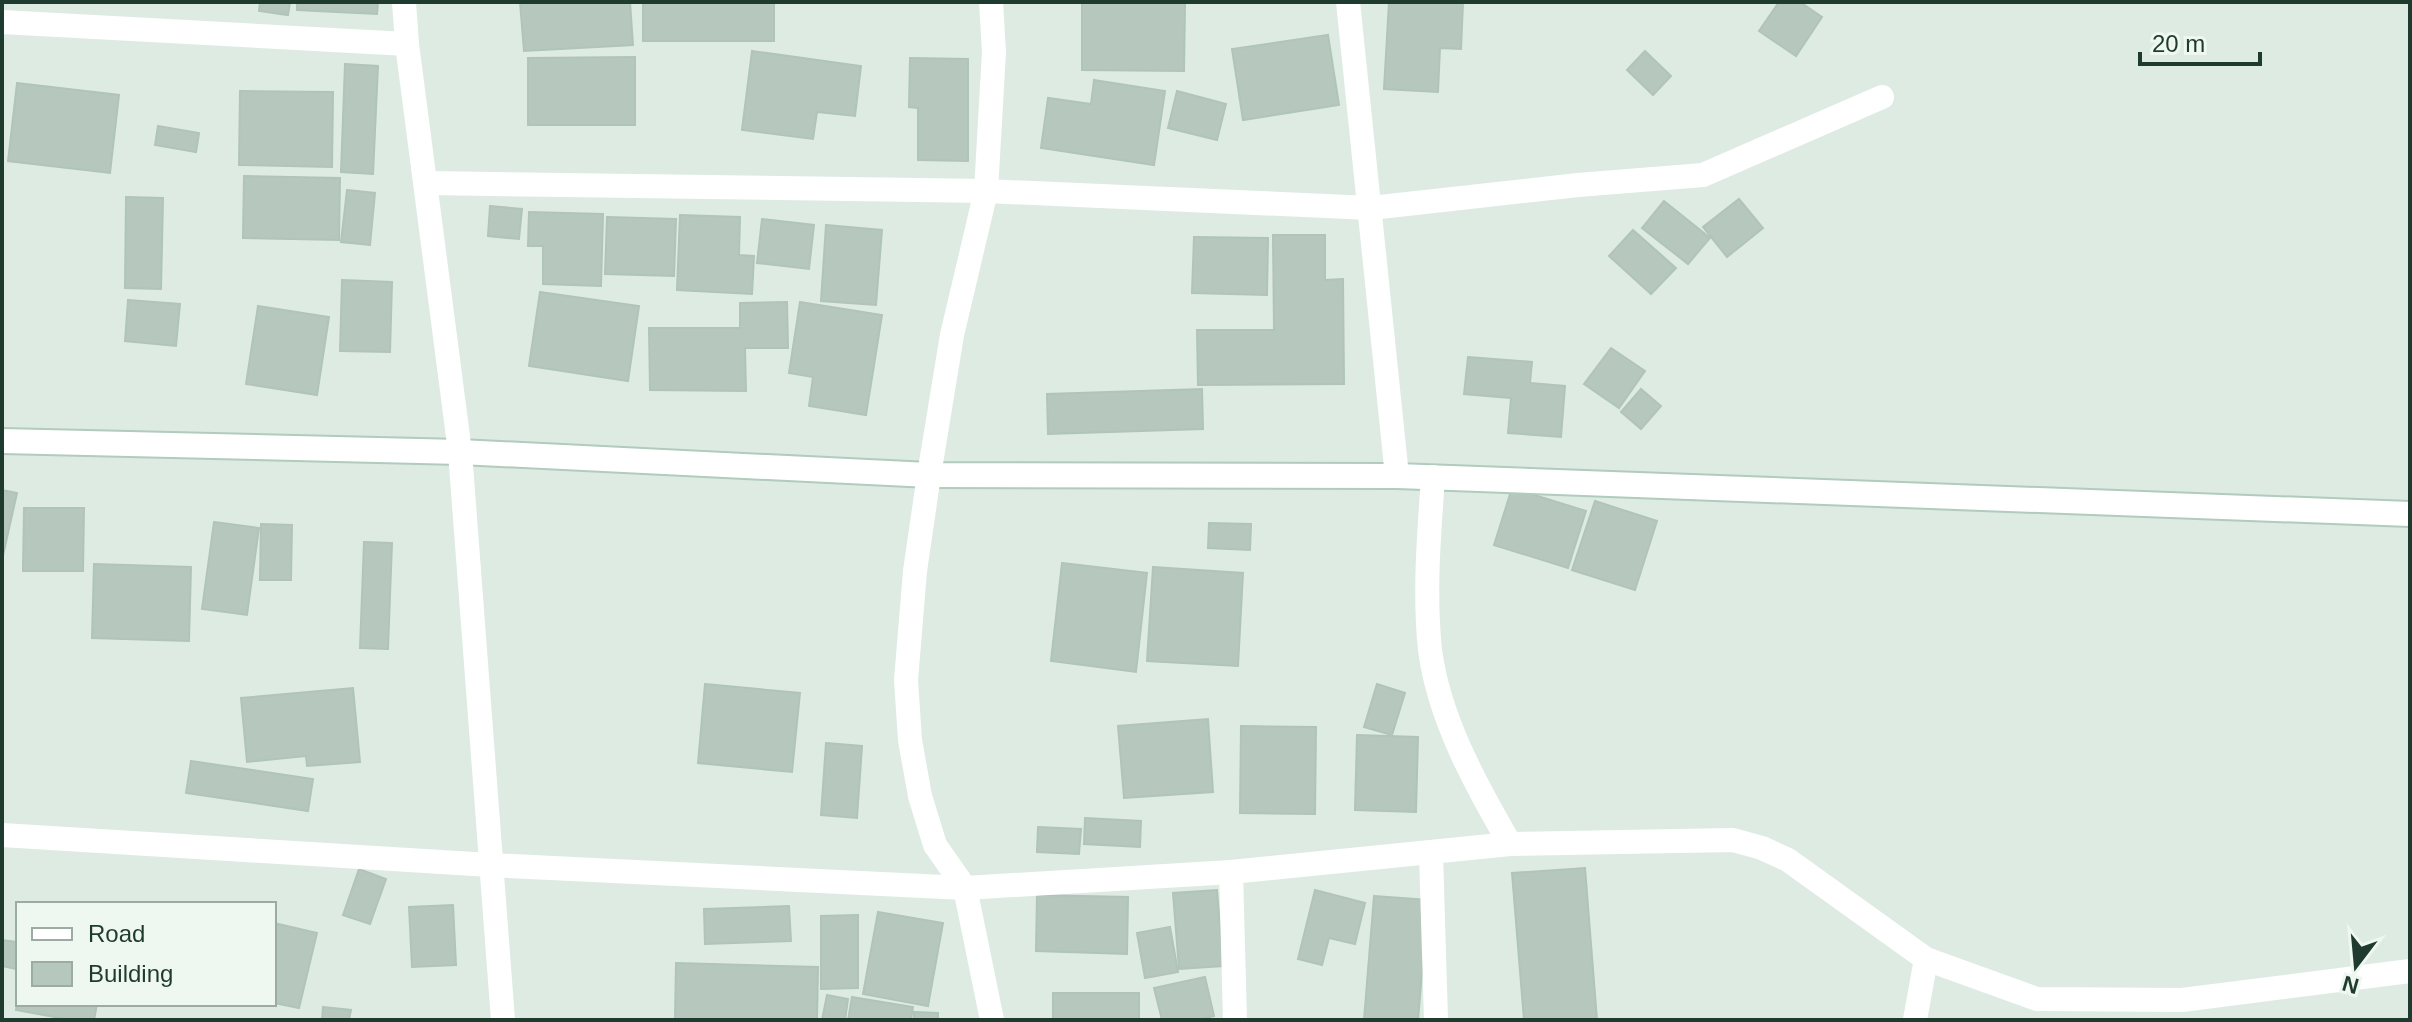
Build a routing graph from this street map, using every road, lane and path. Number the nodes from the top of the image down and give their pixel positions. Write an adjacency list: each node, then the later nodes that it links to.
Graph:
1 (404, 2): 5 (street)
2 (991, 2): 8 (street)
3 (1348, 2): 9 (street)
4 (2, 22): 5 (street)
5 (407, 44): 7 (street)
6 (1882, 97): 9 (street)
7 (426, 183): 8 (street); 11 (street)
8 (986, 191): 9 (street); 12 (street)
9 (1371, 208): 13 (street)
10 (2, 441): 11 (street)
11 (460, 452): 12 (street); 19 (street)
12 (929, 475): 13 (street); 21 (street)
13 (1397, 476): 14 (street)
14 (1433, 477): 15 (street); 17 (street)
15 (2410, 514)
16 (2, 835): 19 (street)
17 (1510, 844): 18 (street); 22 (street)
18 (1431, 853): 20 (street); 28 (street)
19 (490, 865): 21 (street); 25 (street)
20 (1231, 872): 21 (street); 27 (street)
21 (965, 888): 26 (street)
22 (1926, 959): 24 (street); 29 (street)
23 (2410, 971): 24 (street)
24 (2036, 1010)
25 (503, 1020)
26 (992, 1020)
27 (1235, 1020)
28 (1436, 1020)
29 (1915, 1020)

